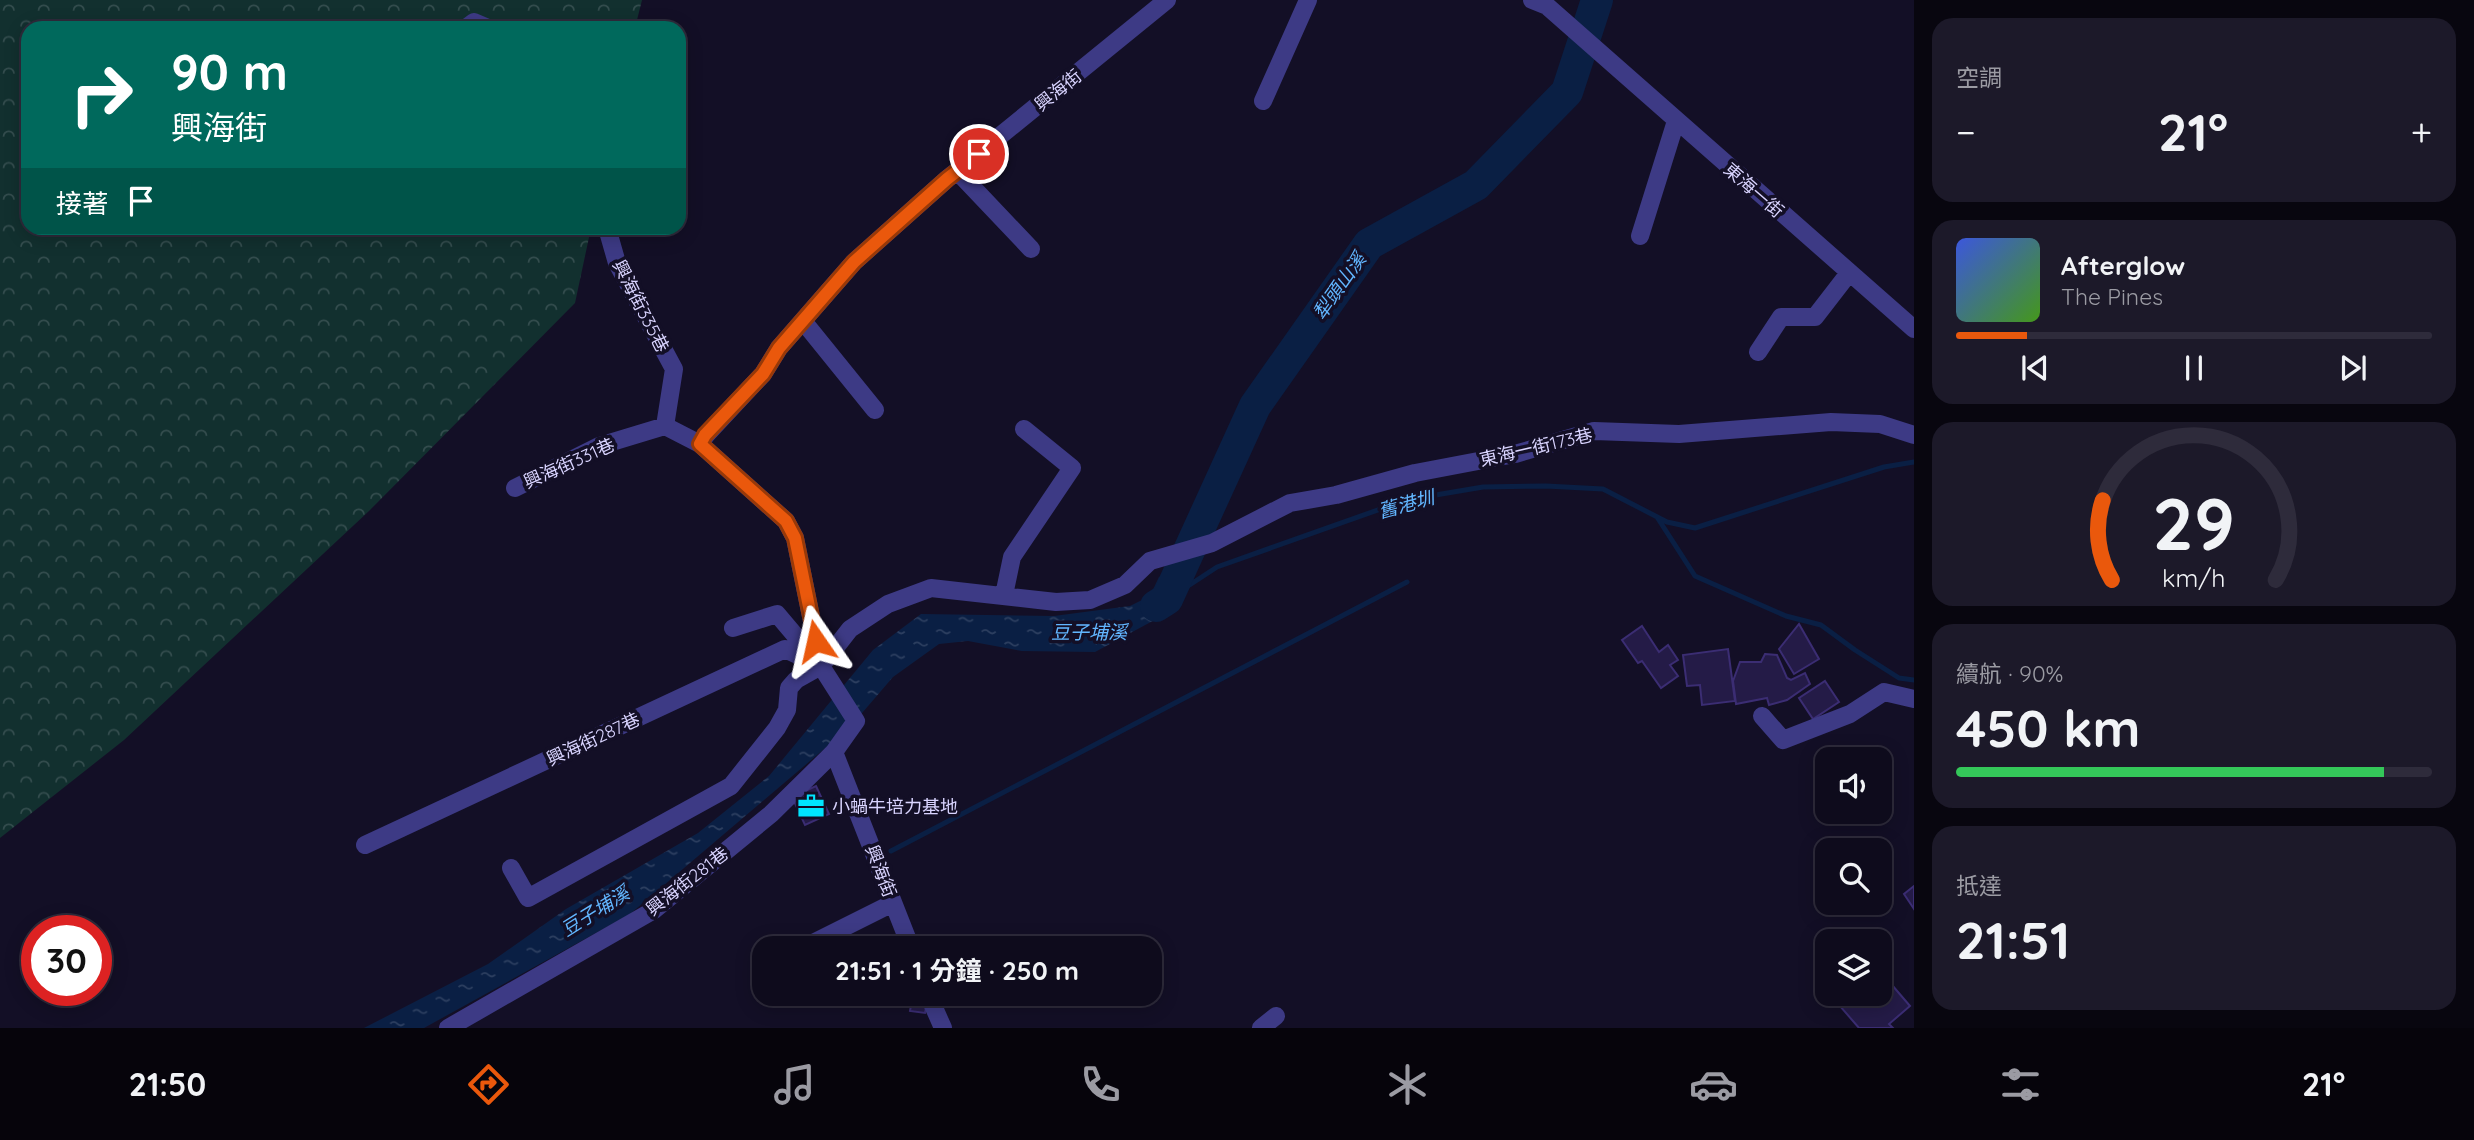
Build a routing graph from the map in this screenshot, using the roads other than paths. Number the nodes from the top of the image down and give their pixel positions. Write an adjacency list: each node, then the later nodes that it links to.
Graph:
1 (1167, 0): 6 (street, 興海街)
2 (1308, 0): 4 (street)
3 (1541, 2): 5 (street, 東海一街)
4 (1263, 101)
5 (1676, 121): 8 (street); 10 (street, 東海一街)
6 (958, 172): 9 (street); 11 (street, 興海街)
7 (609, 235): 15 (street, 興海街335巷)
8 (1640, 236)
9 (1031, 249)
10 (1849, 273): 12 (street, 東海一街); 13 (street)
11 (803, 321): 14 (street); 18 (street, 興海街)
12 (1914, 330)
13 (1758, 352)
14 (874, 410)
15 (665, 426): 18 (street); 19 (street, 興海街331巷)
16 (1024, 429): 20 (street)
17 (1914, 435): 20 (street, 東海一街173巷)
18 (700, 444): 22 (street)
19 (515, 488)
20 (1004, 595): 22 (street)
21 (733, 628): 22 (street)
22 (821, 666): 25 (street); 26 (street, 興海街287巷); 27 (street)
23 (1914, 699): 24 (street)
24 (1762, 716)
25 (834, 752): 28 (street, 興海街); 33 (street, 興海街281巷)
26 (365, 845)
27 (511, 868)
28 (893, 903): 29 (street); 30 (street, 興海街)
29 (827, 936)
30 (906, 936)
31 (933, 1006): 34 (street)
32 (1276, 1016): 35 (street)
33 (448, 1028)
34 (943, 1028)
35 (1261, 1028)

